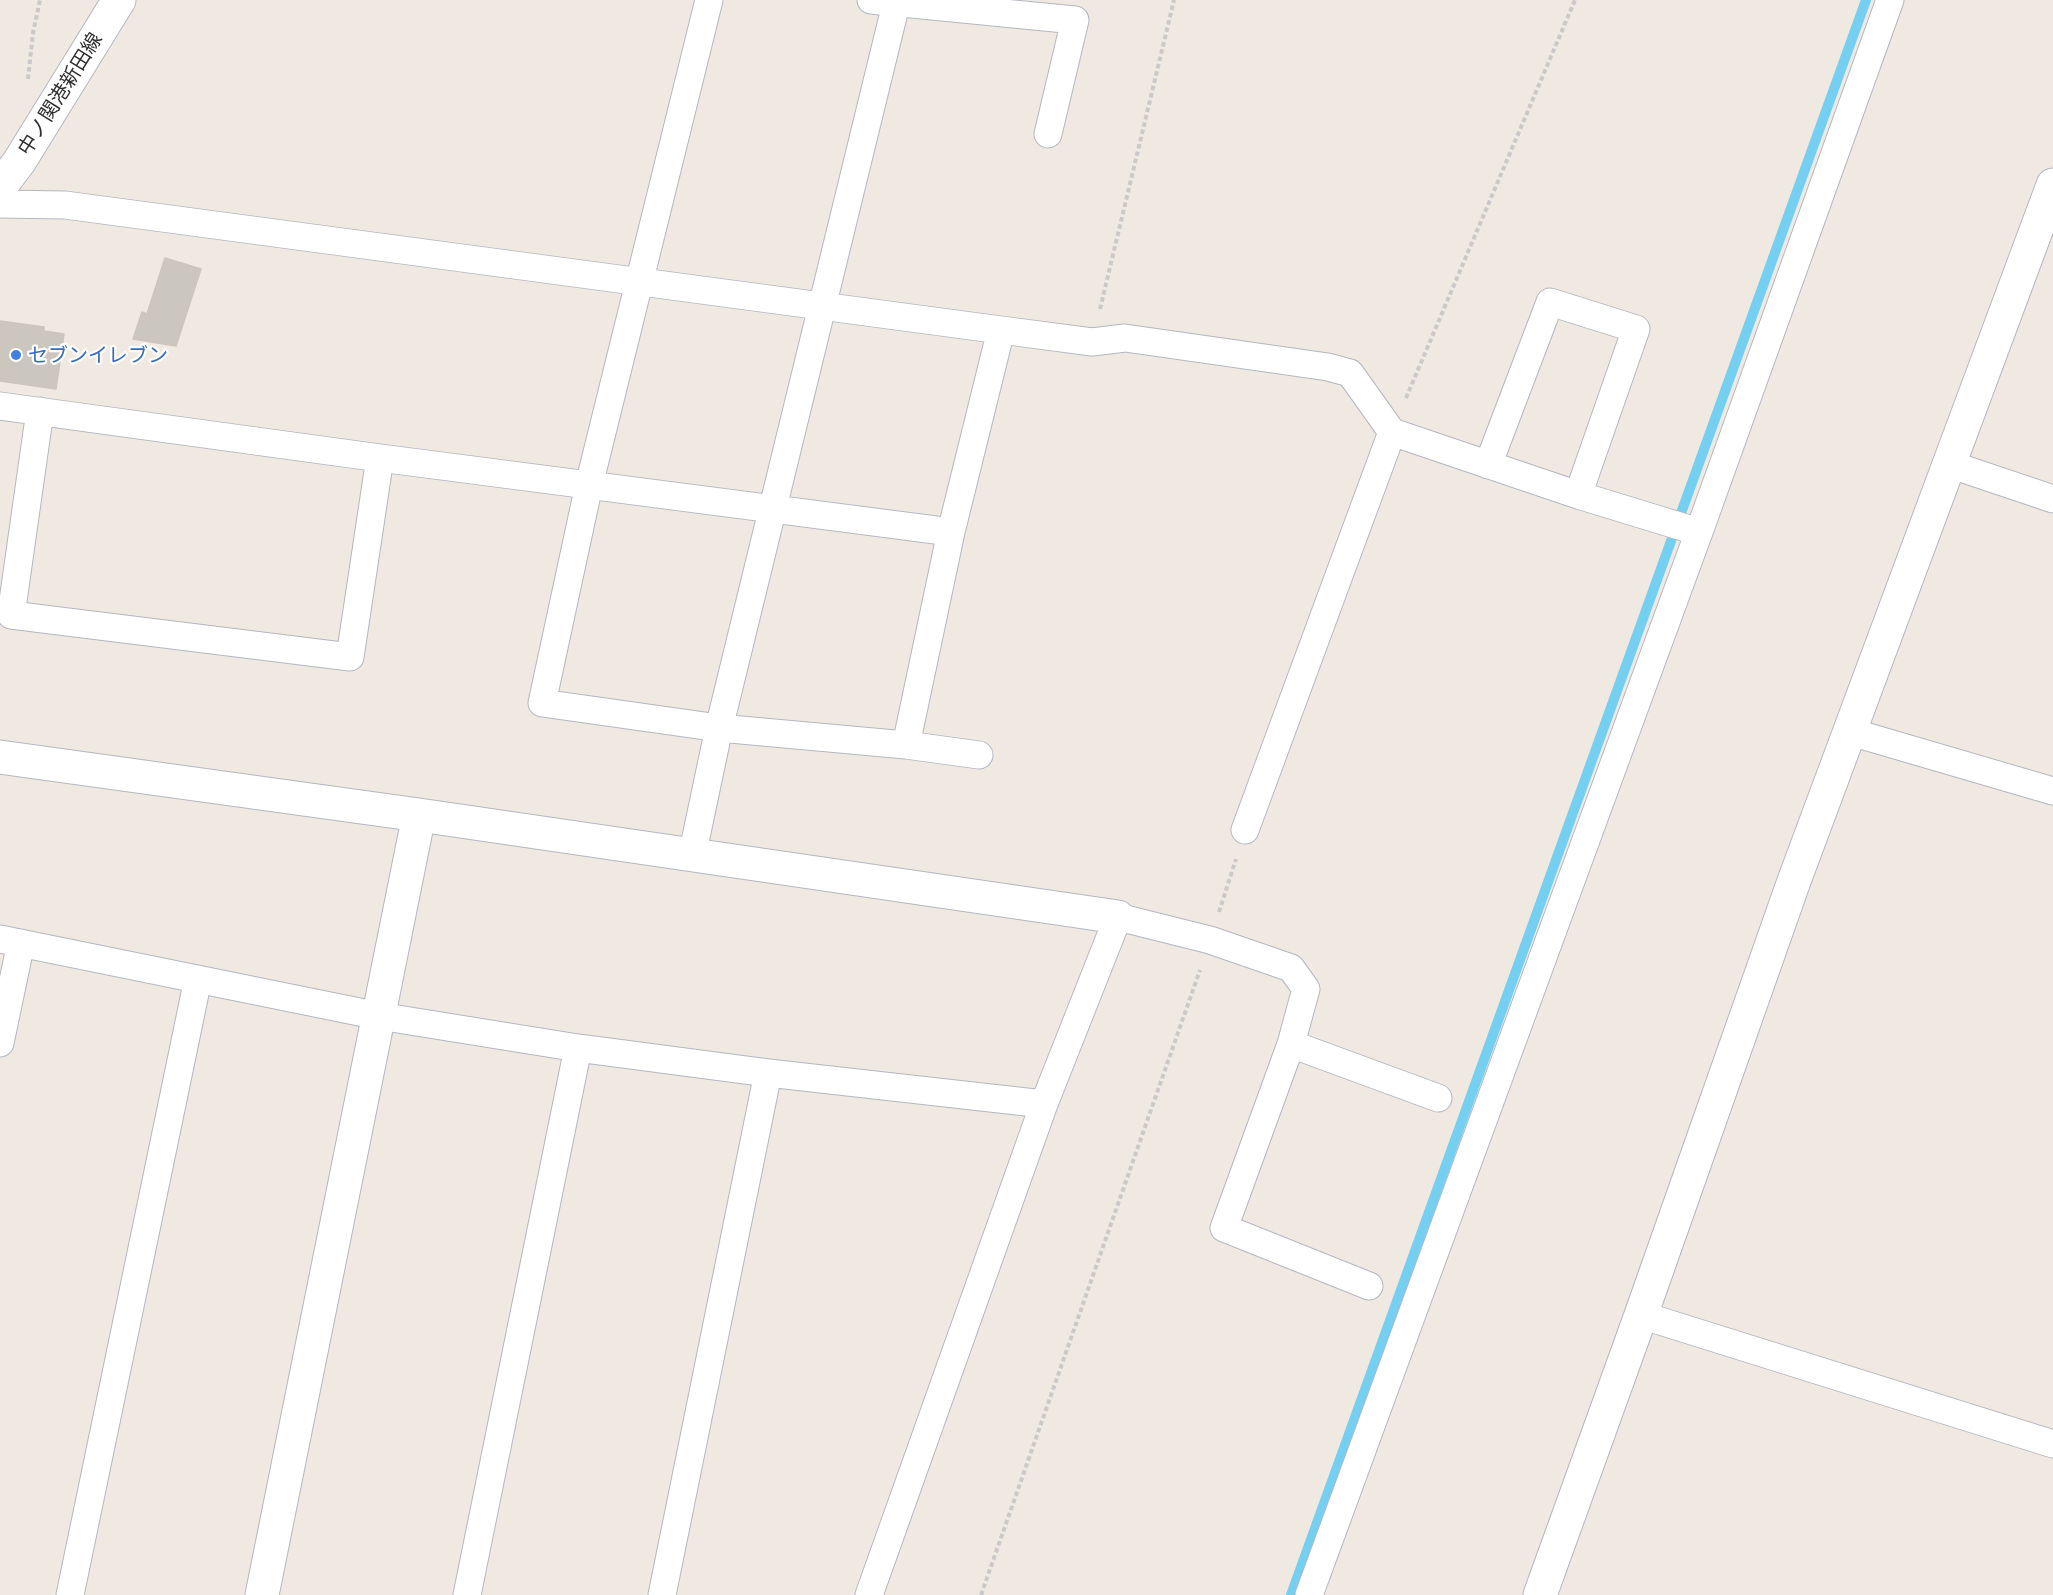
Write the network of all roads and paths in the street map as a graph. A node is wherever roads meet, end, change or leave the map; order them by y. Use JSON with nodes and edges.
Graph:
{"nodes":[{"id":1,"x":119,"y":0,"type":"edge"},
{"id":2,"x":709,"y":0,"type":"edge"},
{"id":3,"x":1174,"y":0,"type":"edge"},
{"id":4,"x":1575,"y":0,"type":"edge"},
{"id":5,"x":1890,"y":0,"type":"edge"},
{"id":6,"x":888,"y":1,"type":"edge"},
{"id":7,"x":1048,"y":134,"type":"dead end"},
{"id":8,"x":2053,"y":185,"type":"edge"},
{"id":9,"x":0,"y":187,"type":"edge"},
{"id":10,"x":0,"y":204,"type":"edge"},
{"id":11,"x":639,"y":283,"type":"junction"},
{"id":12,"x":822,"y":306,"type":"junction"},
{"id":13,"x":1000,"y":330,"type":"junction"},
{"id":14,"x":1092,"y":342,"type":"junction"},
{"id":15,"x":0,"y":406,"type":"edge"},
{"id":16,"x":40,"y":411,"type":"junction"},
{"id":17,"x":1392,"y":432,"type":"junction"},
{"id":18,"x":380,"y":458,"type":"junction"},
{"id":19,"x":1949,"y":464,"type":"junction"},
{"id":20,"x":1488,"y":465,"type":"junction"},
{"id":21,"x":589,"y":485,"type":"junction"},
{"id":22,"x":1578,"y":495,"type":"junction"},
{"id":23,"x":2053,"y":499,"type":"edge"},
{"id":24,"x":771,"y":509,"type":"junction"},
{"id":25,"x":951,"y":532,"type":"junction"},
{"id":26,"x":1699,"y":532,"type":"junction"},
{"id":27,"x":719,"y":728,"type":"junction"},
{"id":28,"x":1851,"y":732,"type":"junction"},
{"id":29,"x":906,"y":745,"type":"junction"},
{"id":30,"x":979,"y":755,"type":"dead end"},
{"id":31,"x":0,"y":757,"type":"edge"},
{"id":32,"x":2053,"y":791,"type":"edge"},
{"id":33,"x":419,"y":815,"type":"junction"},
{"id":34,"x":1245,"y":830,"type":"joint"},
{"id":35,"x":692,"y":856,"type":"junction"},
{"id":36,"x":1119,"y":917,"type":"junction"},
{"id":37,"x":1210,"y":940,"type":"junction"},
{"id":38,"x":10,"y":941,"type":"edge"},
{"id":39,"x":198,"y":979,"type":"junction"},
{"id":40,"x":379,"y":1016,"type":"junction"},
{"id":41,"x":0,"y":1043,"type":"edge"},
{"id":42,"x":1291,"y":1044,"type":"junction"},
{"id":43,"x":578,"y":1048,"type":"junction"},
{"id":44,"x":768,"y":1073,"type":"junction"},
{"id":45,"x":1438,"y":1098,"type":"dead end"},
{"id":46,"x":1044,"y":1104,"type":"junction"},
{"id":47,"x":1369,"y":1286,"type":"dead end"},
{"id":48,"x":1641,"y":1315,"type":"junction"},
{"id":49,"x":2053,"y":1443,"type":"edge"},
{"id":50,"x":70,"y":1595,"type":"edge"},
{"id":51,"x":262,"y":1595,"type":"edge"},
{"id":52,"x":466,"y":1595,"type":"edge"},
{"id":53,"x":662,"y":1595,"type":"edge"},
{"id":54,"x":869,"y":1595,"type":"edge"},
{"id":55,"x":981,"y":1595,"type":"edge"},
{"id":56,"x":1309,"y":1595,"type":"edge"},
{"id":57,"x":1540,"y":1595,"type":"edge"}],
"edges":[{"from":1,"to":9,"type":"street","name":"中ノ関港新田線"},
{"from":2,"to":11,"type":"street"},
{"from":3,"to":14,"type":"path"},
{"from":4,"to":17,"type":"path"},
{"from":5,"to":26,"type":"street"},
{"from":6,"to":7,"type":"street"},
{"from":6,"to":12,"type":"street"},
{"from":8,"to":19,"type":"street"},
{"from":10,"to":11,"type":"street"},
{"from":11,"to":12,"type":"street"},
{"from":11,"to":21,"type":"street"},
{"from":12,"to":13,"type":"street"},
{"from":12,"to":24,"type":"street"},
{"from":13,"to":14,"type":"street"},
{"from":13,"to":25,"type":"street"},
{"from":14,"to":17,"type":"street"},
{"from":15,"to":16,"type":"street"},
{"from":16,"to":18,"type":"street"},
{"from":16,"to":18,"type":"street"},
{"from":17,"to":20,"type":"street"},
{"from":17,"to":34,"type":"street"},
{"from":18,"to":21,"type":"street"},
{"from":19,"to":23,"type":"street"},
{"from":19,"to":28,"type":"street"},
{"from":20,"to":22,"type":"street"},
{"from":20,"to":22,"type":"street"},
{"from":21,"to":24,"type":"street"},
{"from":21,"to":27,"type":"street"},
{"from":22,"to":26,"type":"street"},
{"from":24,"to":25,"type":"street"},
{"from":24,"to":27,"type":"street"},
{"from":25,"to":29,"type":"street"},
{"from":26,"to":56,"type":"street"},
{"from":27,"to":29,"type":"street"},
{"from":27,"to":35,"type":"street"},
{"from":28,"to":32,"type":"street"},
{"from":28,"to":48,"type":"street"},
{"from":29,"to":30,"type":"street"},
{"from":31,"to":33,"type":"street"},
{"from":33,"to":35,"type":"street"},
{"from":33,"to":40,"type":"street"},
{"from":34,"to":37,"type":"path"},
{"from":35,"to":36,"type":"street"},
{"from":36,"to":37,"type":"street"},
{"from":36,"to":46,"type":"street"},
{"from":37,"to":42,"type":"street"},
{"from":37,"to":55,"type":"path"},
{"from":38,"to":39,"type":"street"},
{"from":38,"to":41,"type":"street"},
{"from":39,"to":40,"type":"street"},
{"from":39,"to":50,"type":"street"},
{"from":40,"to":43,"type":"street"},
{"from":40,"to":51,"type":"street"},
{"from":42,"to":45,"type":"street"},
{"from":42,"to":47,"type":"street"},
{"from":43,"to":44,"type":"street"},
{"from":43,"to":52,"type":"street"},
{"from":44,"to":46,"type":"street"},
{"from":44,"to":53,"type":"street"},
{"from":46,"to":54,"type":"street"},
{"from":48,"to":49,"type":"street"},
{"from":48,"to":57,"type":"street"}]}
